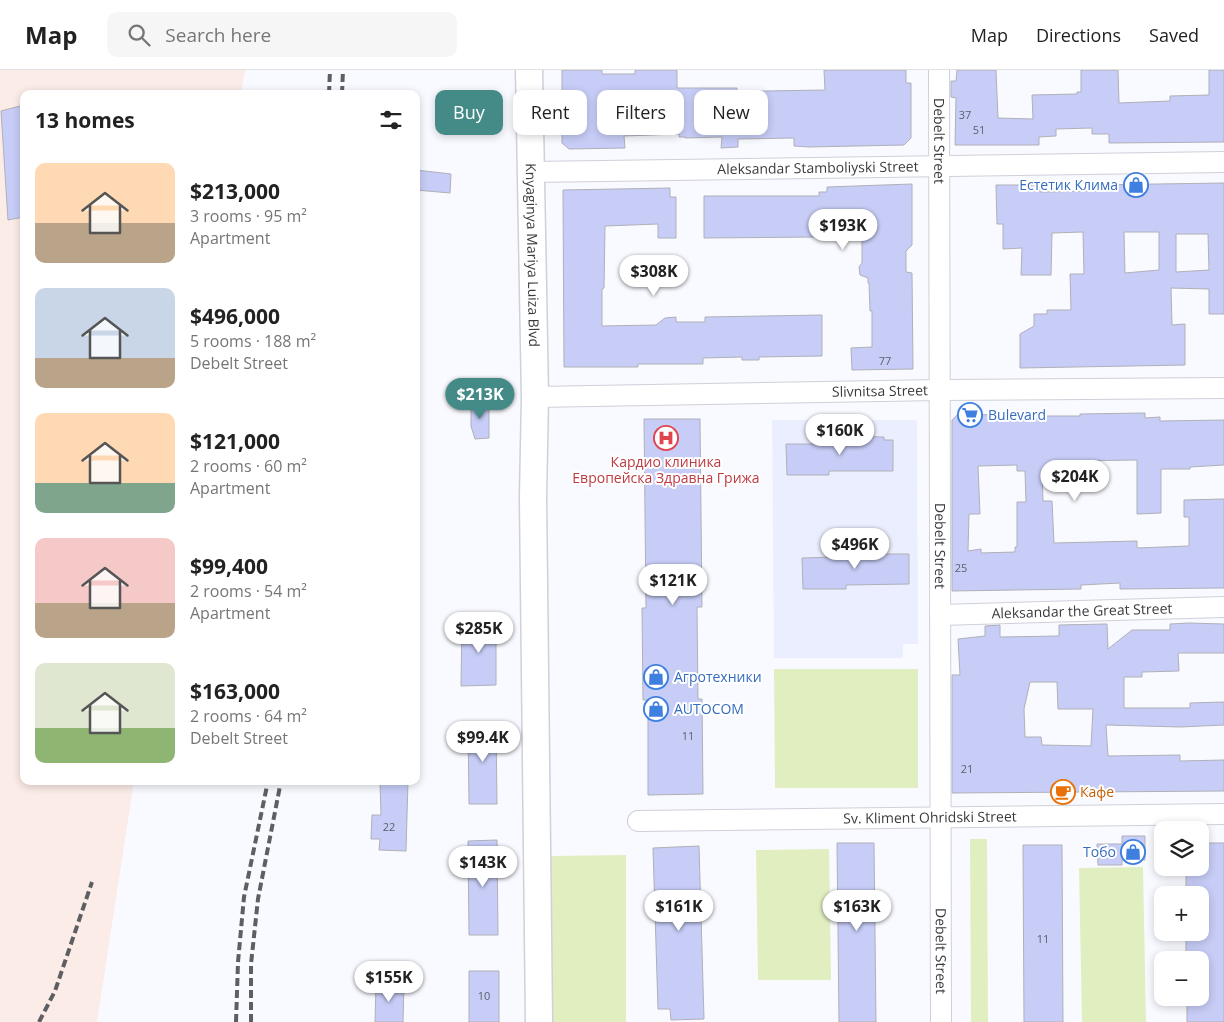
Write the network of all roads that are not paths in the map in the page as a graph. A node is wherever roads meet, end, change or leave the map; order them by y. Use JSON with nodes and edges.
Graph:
{"nodes":[{"id":1,"x":529,"y":70,"type":"edge"},
{"id":2,"x":939,"y":70,"type":"edge"},
{"id":3,"x":1224,"y":162,"type":"edge"},
{"id":4,"x":939,"y":166,"type":"junction"},
{"id":5,"x":530,"y":172,"type":"junction"},
{"id":6,"x":1224,"y":388,"type":"edge"},
{"id":7,"x":940,"y":390,"type":"junction"},
{"id":8,"x":535,"y":397,"type":"junction"},
{"id":9,"x":1224,"y":607,"type":"edge"},
{"id":10,"x":940,"y":615,"type":"junction"},
{"id":11,"x":1224,"y":814,"type":"edge"},
{"id":12,"x":940,"y":816,"type":"junction"},
{"id":13,"x":638,"y":820,"type":"dead end"},
{"id":14,"x":539,"y":1022,"type":"edge"},
{"id":15,"x":941,"y":1022,"type":"edge"}],
"edges":[{"from":1,"to":5,"type":"main road","name":"Knyaginya Mariya Luiza Blvd"},
{"from":2,"to":4,"type":"street","name":"Debelt Street"},
{"from":3,"to":4,"type":"street","name":"Aleksandar Stamboliyski Street"},
{"from":4,"to":5,"type":"street","name":"Aleksandar Stamboliyski Street"},
{"from":4,"to":7,"type":"street","name":"Debelt Street"},
{"from":5,"to":8,"type":"main road","name":"Knyaginya Mariya Luiza Blvd"},
{"from":6,"to":7,"type":"street","name":"Slivnitsa Street"},
{"from":7,"to":8,"type":"street","name":"Slivnitsa Street"},
{"from":7,"to":10,"type":"street","name":"Debelt Street"},
{"from":8,"to":14,"type":"main road","name":"Knyaginya Mariya Luiza Blvd"},
{"from":9,"to":10,"type":"street","name":"Aleksandar the Great Street"},
{"from":10,"to":12,"type":"street","name":"Debelt Street"},
{"from":11,"to":12,"type":"street","name":"Sv. Kliment Ohridski Street"},
{"from":12,"to":13,"type":"street","name":"Sv. Kliment Ohridski Street"},
{"from":12,"to":15,"type":"street","name":"Debelt Street"}]}
